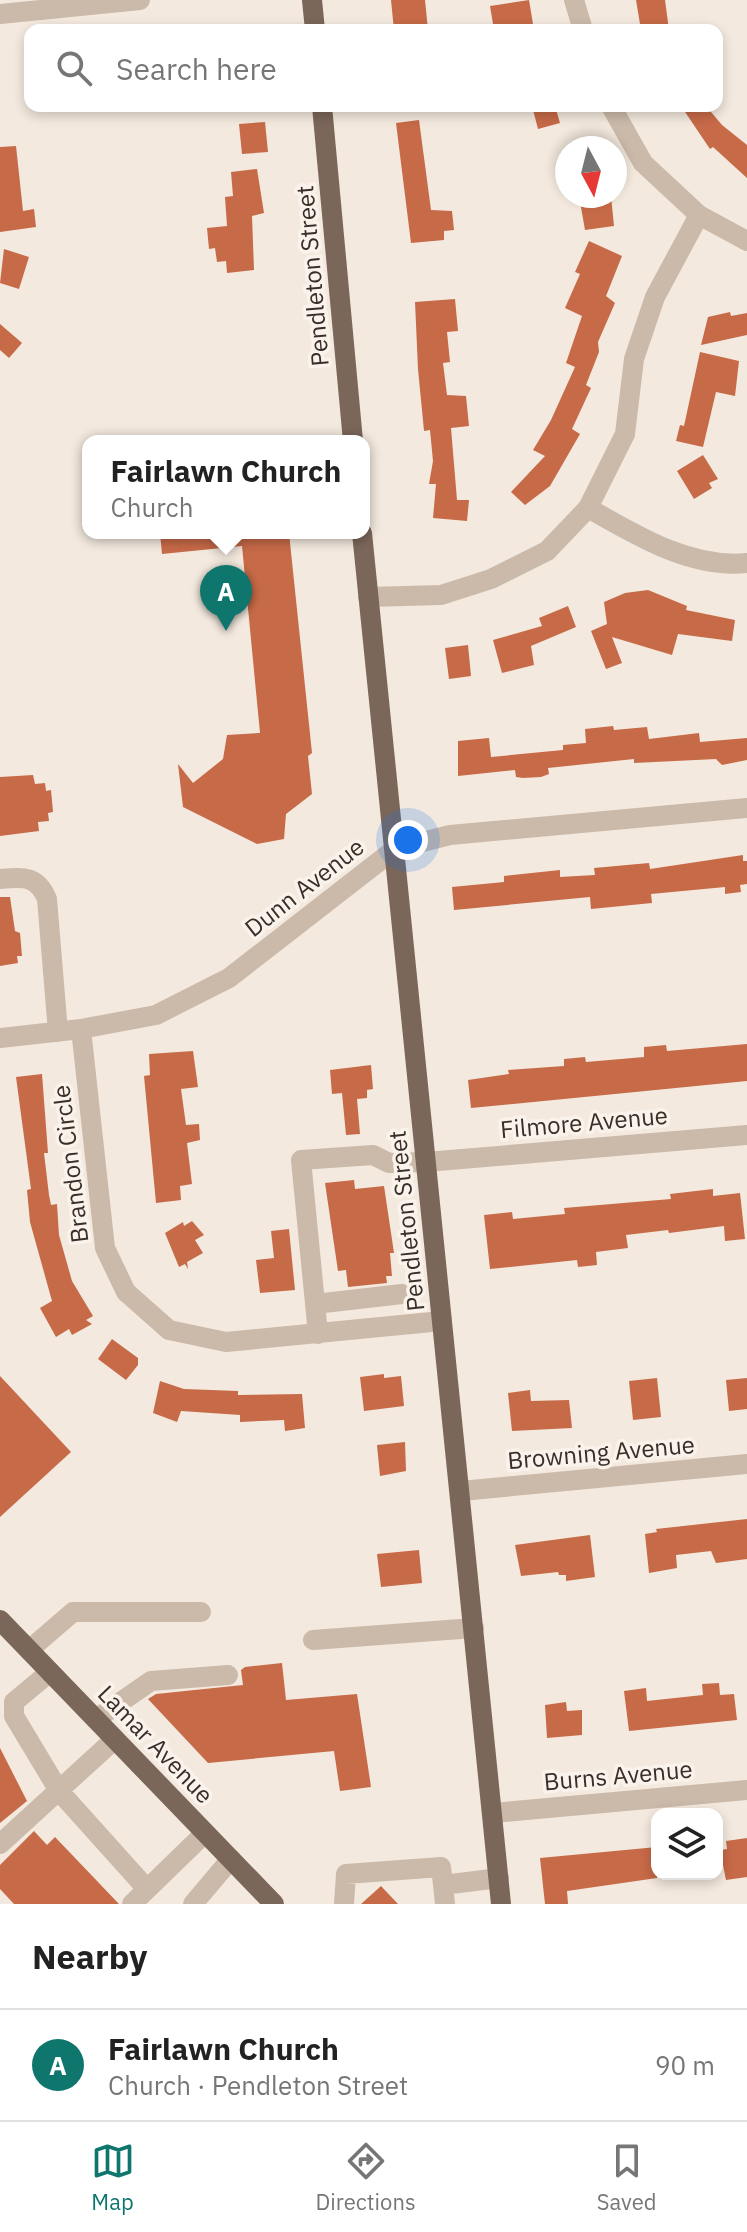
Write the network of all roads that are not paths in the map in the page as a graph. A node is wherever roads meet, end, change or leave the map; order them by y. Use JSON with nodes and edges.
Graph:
{"nodes":[{"id":1,"x":140,"y":0,"type":"edge"},
{"id":2,"x":312,"y":0,"type":"edge"},
{"id":3,"x":574,"y":0,"type":"edge"},
{"id":4,"x":0,"y":14,"type":"edge"},
{"id":5,"x":314,"y":24,"type":"edge"},
{"id":6,"x":581,"y":24,"type":"edge"},
{"id":7,"x":323,"y":112,"type":"edge"},
{"id":8,"x":614,"y":112,"type":"edge"},
{"id":9,"x":699,"y":215,"type":"junction"},
{"id":10,"x":747,"y":241,"type":"edge"},
{"id":11,"x":352,"y":435,"type":"edge"},
{"id":12,"x":588,"y":508,"type":"junction"},
{"id":13,"x":363,"y":539,"type":"edge"},
{"id":14,"x":747,"y":563,"type":"edge"},
{"id":15,"x":368,"y":597,"type":"junction"},
{"id":16,"x":747,"y":808,"type":"edge"},
{"id":17,"x":395,"y":849,"type":"junction"},
{"id":18,"x":0,"y":879,"type":"edge"},
{"id":19,"x":81,"y":1029,"type":"junction"},
{"id":20,"x":58,"y":1032,"type":"junction"},
{"id":21,"x":0,"y":1038,"type":"edge"},
{"id":22,"x":747,"y":1135,"type":"edge"},
{"id":23,"x":426,"y":1162,"type":"junction"},
{"id":24,"x":402,"y":1294,"type":"dead end"},
{"id":25,"x":315,"y":1304,"type":"junction"},
{"id":26,"x":442,"y":1321,"type":"junction"},
{"id":27,"x":318,"y":1334,"type":"junction"},
{"id":28,"x":747,"y":1464,"type":"edge"},
{"id":29,"x":461,"y":1491,"type":"junction"},
{"id":30,"x":201,"y":1612,"type":"dead end"},
{"id":31,"x":0,"y":1620,"type":"edge"},
{"id":32,"x":474,"y":1628,"type":"junction"},
{"id":33,"x":313,"y":1640,"type":"dead end"},
{"id":34,"x":29,"y":1650,"type":"junction"},
{"id":35,"x":50,"y":1672,"type":"junction"},
{"id":36,"x":228,"y":1675,"type":"dead end"},
{"id":37,"x":10,"y":1694,"type":"edge"},
{"id":38,"x":96,"y":1719,"type":"junction"},
{"id":39,"x":115,"y":1739,"type":"junction"},
{"id":40,"x":747,"y":1790,"type":"edge"},
{"id":41,"x":59,"y":1791,"type":"junction"},
{"id":42,"x":493,"y":1813,"type":"junction"},
{"id":43,"x":205,"y":1833,"type":"junction"},
{"id":44,"x":0,"y":1844,"type":"edge"},
{"id":45,"x":231,"y":1859,"type":"junction"},
{"id":46,"x":499,"y":1878,"type":"junction"},
{"id":47,"x":443,"y":1885,"type":"edge"},
{"id":48,"x":147,"y":1889,"type":"junction"},
{"id":49,"x":132,"y":1904,"type":"edge"},
{"id":50,"x":193,"y":1904,"type":"edge"},
{"id":51,"x":274,"y":1904,"type":"edge"},
{"id":52,"x":344,"y":1904,"type":"edge"},
{"id":53,"x":501,"y":1904,"type":"edge"}],
"edges":[{"from":1,"to":4,"type":"street"},
{"from":2,"to":5,"type":"main road"},
{"from":3,"to":6,"type":"street"},
{"from":7,"to":11,"type":"main road","name":"Pendleton Street"},
{"from":8,"to":9,"type":"street"},
{"from":9,"to":10,"type":"street"},
{"from":9,"to":12,"type":"street"},
{"from":12,"to":14,"type":"street"},
{"from":12,"to":15,"type":"street"},
{"from":13,"to":15,"type":"main road","name":"Pendleton Street"},
{"from":15,"to":17,"type":"main road","name":"Pendleton Street"},
{"from":16,"to":17,"type":"street","name":"Dunn Avenue"},
{"from":17,"to":19,"type":"street","name":"Dunn Avenue"},
{"from":17,"to":23,"type":"main road","name":"Pendleton Street"},
{"from":18,"to":20,"type":"street"},
{"from":19,"to":20,"type":"street","name":"Dunn Avenue"},
{"from":19,"to":27,"type":"street","name":"Brandon Circle"},
{"from":20,"to":21,"type":"street","name":"Dunn Avenue"},
{"from":22,"to":23,"type":"street","name":"Filmore Avenue"},
{"from":23,"to":25,"type":"street","name":"Filmore Avenue"},
{"from":23,"to":26,"type":"main road","name":"Pendleton Street"},
{"from":24,"to":25,"type":"street"},
{"from":25,"to":27,"type":"street"},
{"from":26,"to":27,"type":"street","name":"Brandon Circle"},
{"from":26,"to":29,"type":"main road","name":"Pendleton Street"},
{"from":28,"to":29,"type":"street","name":"Browning Avenue"},
{"from":29,"to":32,"type":"main road","name":"Pendleton Street"},
{"from":30,"to":34,"type":"street"},
{"from":31,"to":34,"type":"main road","name":"Lamar Avenue"},
{"from":32,"to":33,"type":"street"},
{"from":32,"to":42,"type":"main road","name":"Pendleton Street"},
{"from":34,"to":35,"type":"main road","name":"Lamar Avenue"},
{"from":35,"to":37,"type":"street"},
{"from":35,"to":38,"type":"main road","name":"Lamar Avenue"},
{"from":36,"to":38,"type":"street"},
{"from":37,"to":41,"type":"street"},
{"from":38,"to":39,"type":"main road","name":"Lamar Avenue"},
{"from":39,"to":41,"type":"street"},
{"from":39,"to":43,"type":"main road","name":"Lamar Avenue"},
{"from":40,"to":42,"type":"street","name":"Burns Avenue"},
{"from":41,"to":44,"type":"street"},
{"from":41,"to":48,"type":"street"},
{"from":42,"to":46,"type":"main road","name":"Pendleton Street"},
{"from":43,"to":45,"type":"main road","name":"Lamar Avenue"},
{"from":43,"to":48,"type":"street"},
{"from":45,"to":50,"type":"street"},
{"from":45,"to":51,"type":"main road","name":"Lamar Avenue"},
{"from":46,"to":47,"type":"street"},
{"from":46,"to":53,"type":"main road","name":"Pendleton Street"},
{"from":47,"to":52,"type":"street"},
{"from":48,"to":49,"type":"street"}]}
